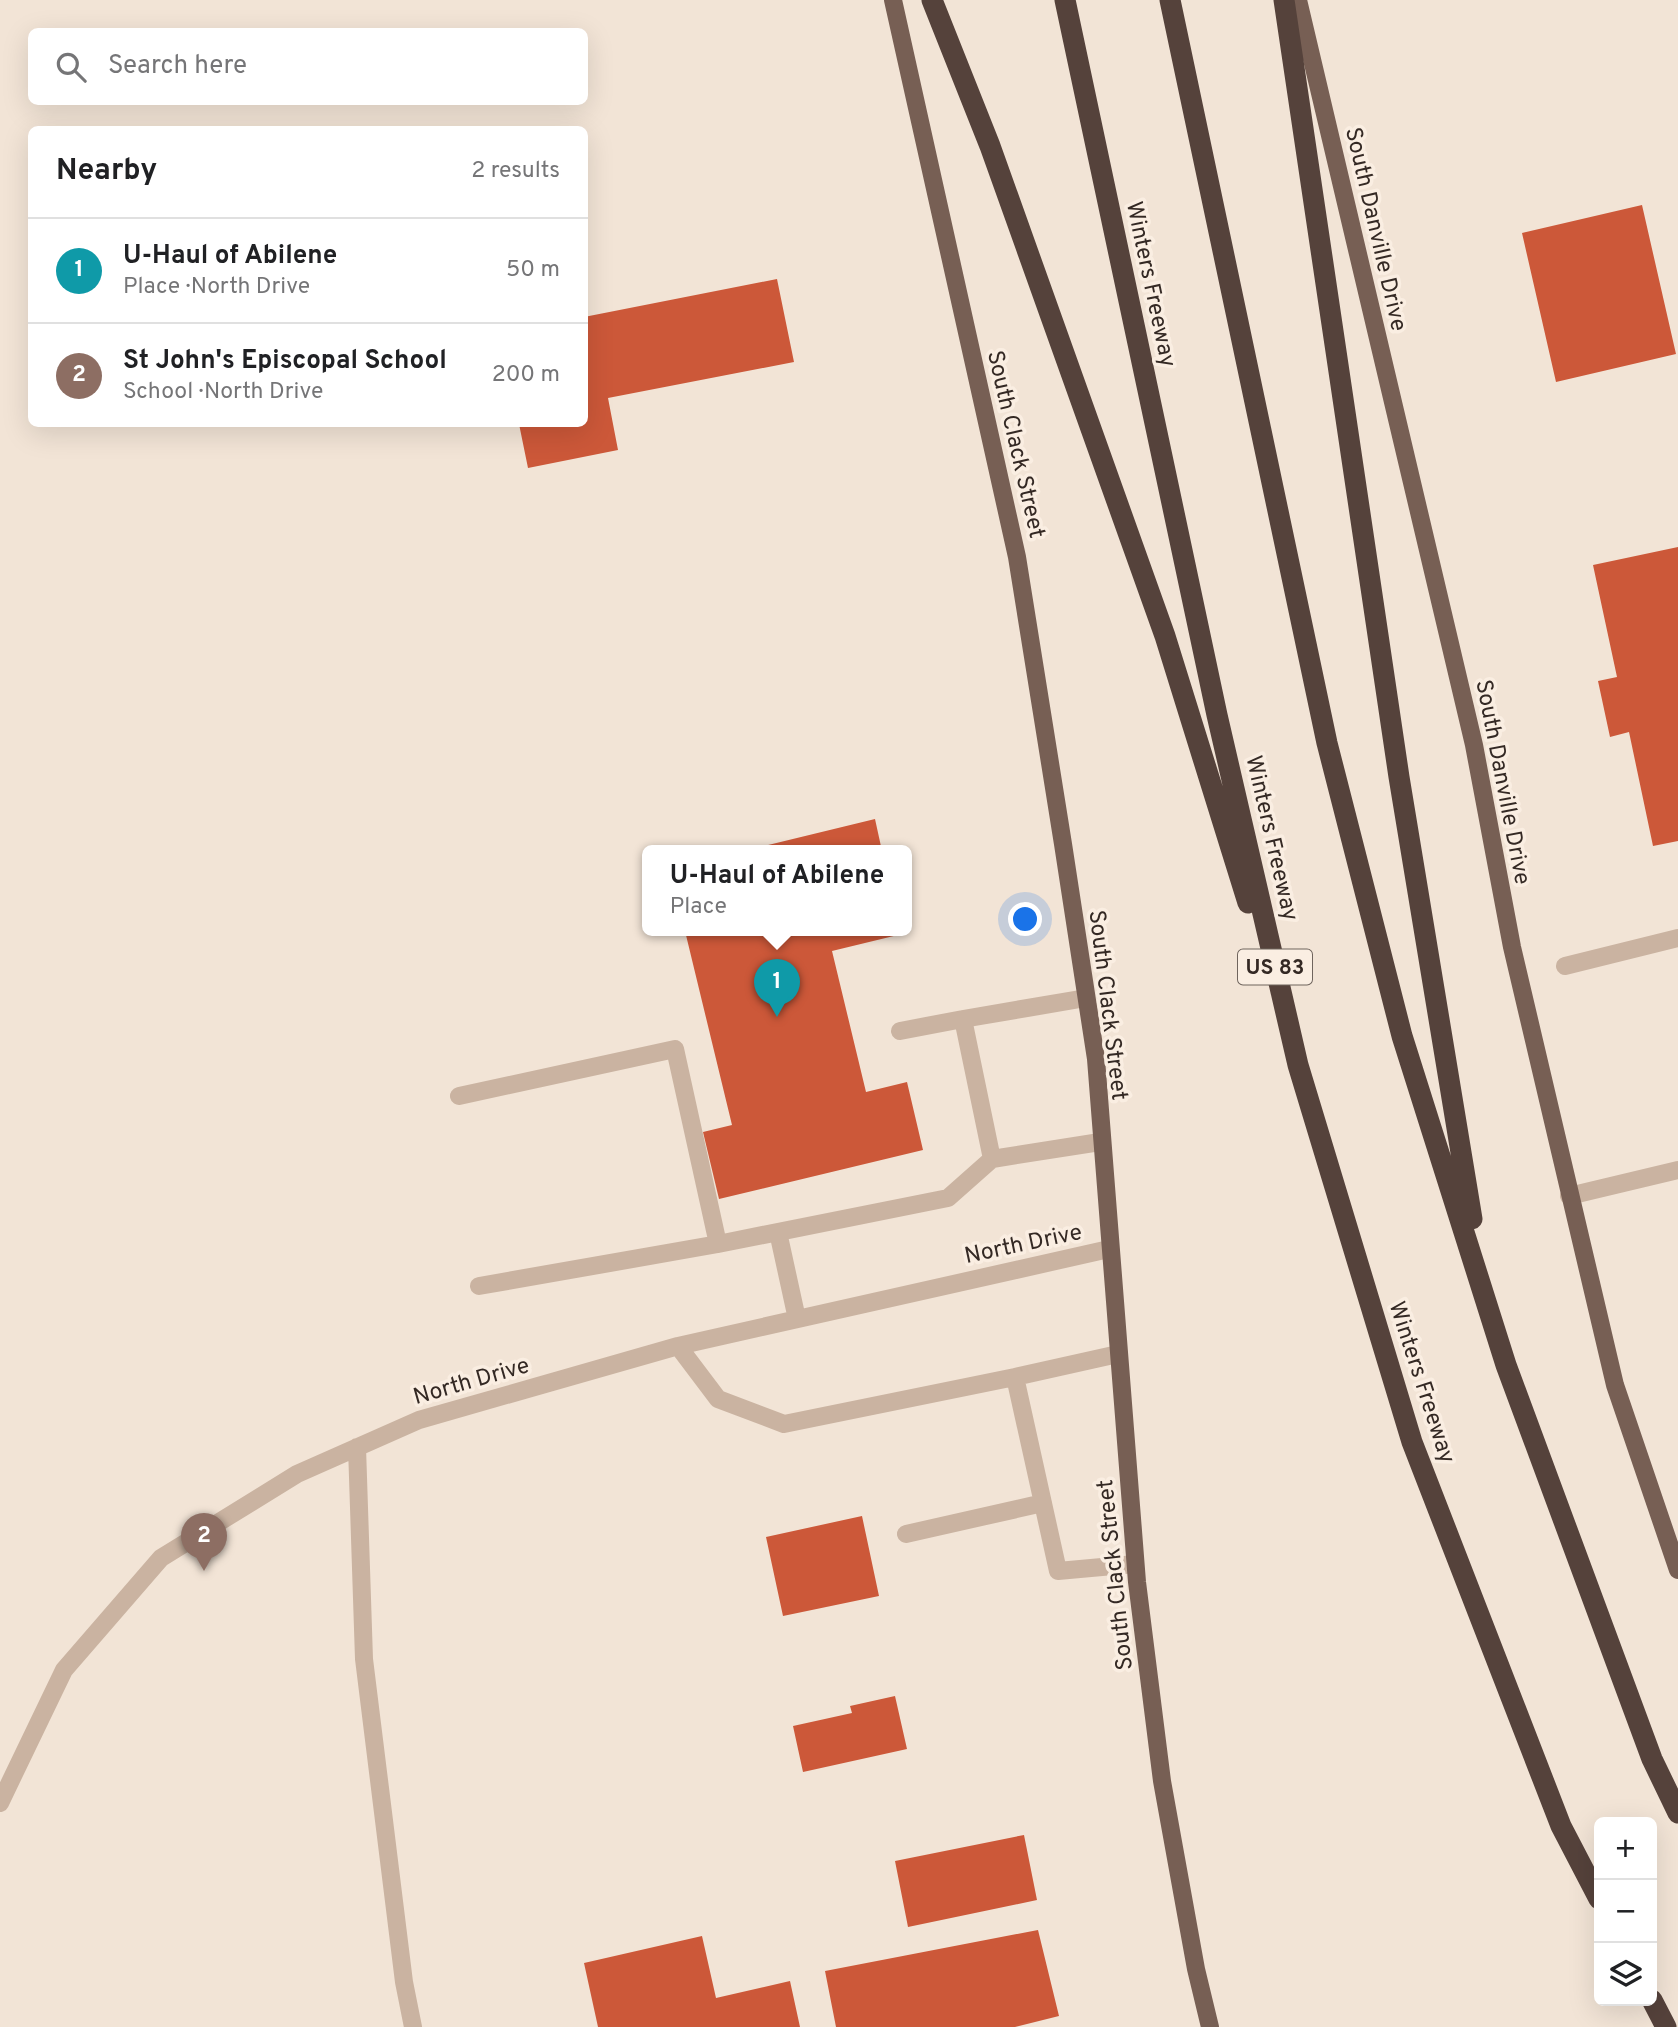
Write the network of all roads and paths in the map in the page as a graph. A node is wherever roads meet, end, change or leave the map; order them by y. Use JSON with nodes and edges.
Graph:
{"nodes":[{"id":1,"x":893,"y":0,"type":"edge"},
{"id":2,"x":932,"y":0,"type":"edge"},
{"id":3,"x":1065,"y":0,"type":"edge"},
{"id":4,"x":1170,"y":0,"type":"edge"},
{"id":5,"x":1283,"y":0,"type":"edge"},
{"id":6,"x":1298,"y":0,"type":"edge"},
{"id":7,"x":1678,"y":938,"type":"edge"},
{"id":8,"x":1565,"y":966,"type":"dead end"},
{"id":9,"x":1086,"y":998,"type":"junction"},
{"id":10,"x":963,"y":1019,"type":"junction"},
{"id":11,"x":900,"y":1031,"type":"dead end"},
{"id":12,"x":459,"y":1096,"type":"dead end"},
{"id":13,"x":1318,"y":1132,"type":"junction"},
{"id":14,"x":1100,"y":1142,"type":"junction"},
{"id":15,"x":992,"y":1159,"type":"junction"},
{"id":16,"x":1678,"y":1170,"type":"edge"},
{"id":17,"x":1569,"y":1196,"type":"junction"},
{"id":18,"x":778,"y":1232,"type":"junction"},
{"id":19,"x":718,"y":1244,"type":"junction"},
{"id":20,"x":1110,"y":1250,"type":"junction"},
{"id":21,"x":479,"y":1286,"type":"dead end"},
{"id":22,"x":1484,"y":1297,"type":"junction"},
{"id":23,"x":797,"y":1319,"type":"junction"},
{"id":24,"x":678,"y":1346,"type":"junction"},
{"id":25,"x":1118,"y":1354,"type":"junction"},
{"id":26,"x":1015,"y":1377,"type":"junction"},
{"id":27,"x":357,"y":1447,"type":"junction"},
{"id":28,"x":1043,"y":1503,"type":"junction"},
{"id":29,"x":905,"y":1534,"type":"dead end"},
{"id":30,"x":1135,"y":1564,"type":"junction"},
{"id":31,"x":1678,"y":1570,"type":"edge"},
{"id":32,"x":0,"y":1803,"type":"edge"},
{"id":33,"x":1678,"y":1813,"type":"edge"},
{"id":34,"x":1594,"y":1889,"type":"edge"},
{"id":35,"x":1655,"y":2006,"type":"edge"},
{"id":36,"x":413,"y":2027,"type":"edge"},
{"id":37,"x":1210,"y":2027,"type":"edge"},
{"id":38,"x":1666,"y":2027,"type":"edge"}],
"edges":[{"from":1,"to":9,"type":"main road","name":"South Clack Street"},
{"from":2,"to":13,"type":"highway"},
{"from":3,"to":13,"type":"highway","name":"Winters Freeway","number":"US 83"},
{"from":4,"to":22,"type":"highway"},
{"from":5,"to":22,"type":"highway"},
{"from":6,"to":17,"type":"main road","name":"South Danville Drive"},
{"from":7,"to":8,"type":"street"},
{"from":9,"to":10,"type":"street"},
{"from":9,"to":14,"type":"main road","name":"South Clack Street"},
{"from":10,"to":11,"type":"street"},
{"from":10,"to":15,"type":"street"},
{"from":12,"to":19,"type":"street"},
{"from":13,"to":34,"type":"highway","name":"Winters Freeway","number":"US 83"},
{"from":14,"to":15,"type":"street"},
{"from":14,"to":20,"type":"main road","name":"South Clack Street"},
{"from":15,"to":18,"type":"street"},
{"from":16,"to":17,"type":"street"},
{"from":17,"to":31,"type":"main road","name":"South Danville Drive"},
{"from":18,"to":19,"type":"street"},
{"from":18,"to":23,"type":"street"},
{"from":19,"to":21,"type":"street"},
{"from":20,"to":23,"type":"street","name":"North Drive"},
{"from":20,"to":25,"type":"main road","name":"South Clack Street"},
{"from":22,"to":33,"type":"highway"},
{"from":23,"to":24,"type":"street","name":"North Drive"},
{"from":24,"to":26,"type":"street"},
{"from":24,"to":27,"type":"street","name":"North Drive"},
{"from":25,"to":26,"type":"street"},
{"from":25,"to":30,"type":"main road","name":"South Clack Street"},
{"from":26,"to":28,"type":"street"},
{"from":27,"to":32,"type":"street","name":"North Drive"},
{"from":27,"to":36,"type":"street"},
{"from":28,"to":29,"type":"street"},
{"from":28,"to":30,"type":"street"},
{"from":30,"to":37,"type":"main road","name":"South Clack Street"},
{"from":35,"to":38,"type":"highway"}]}
